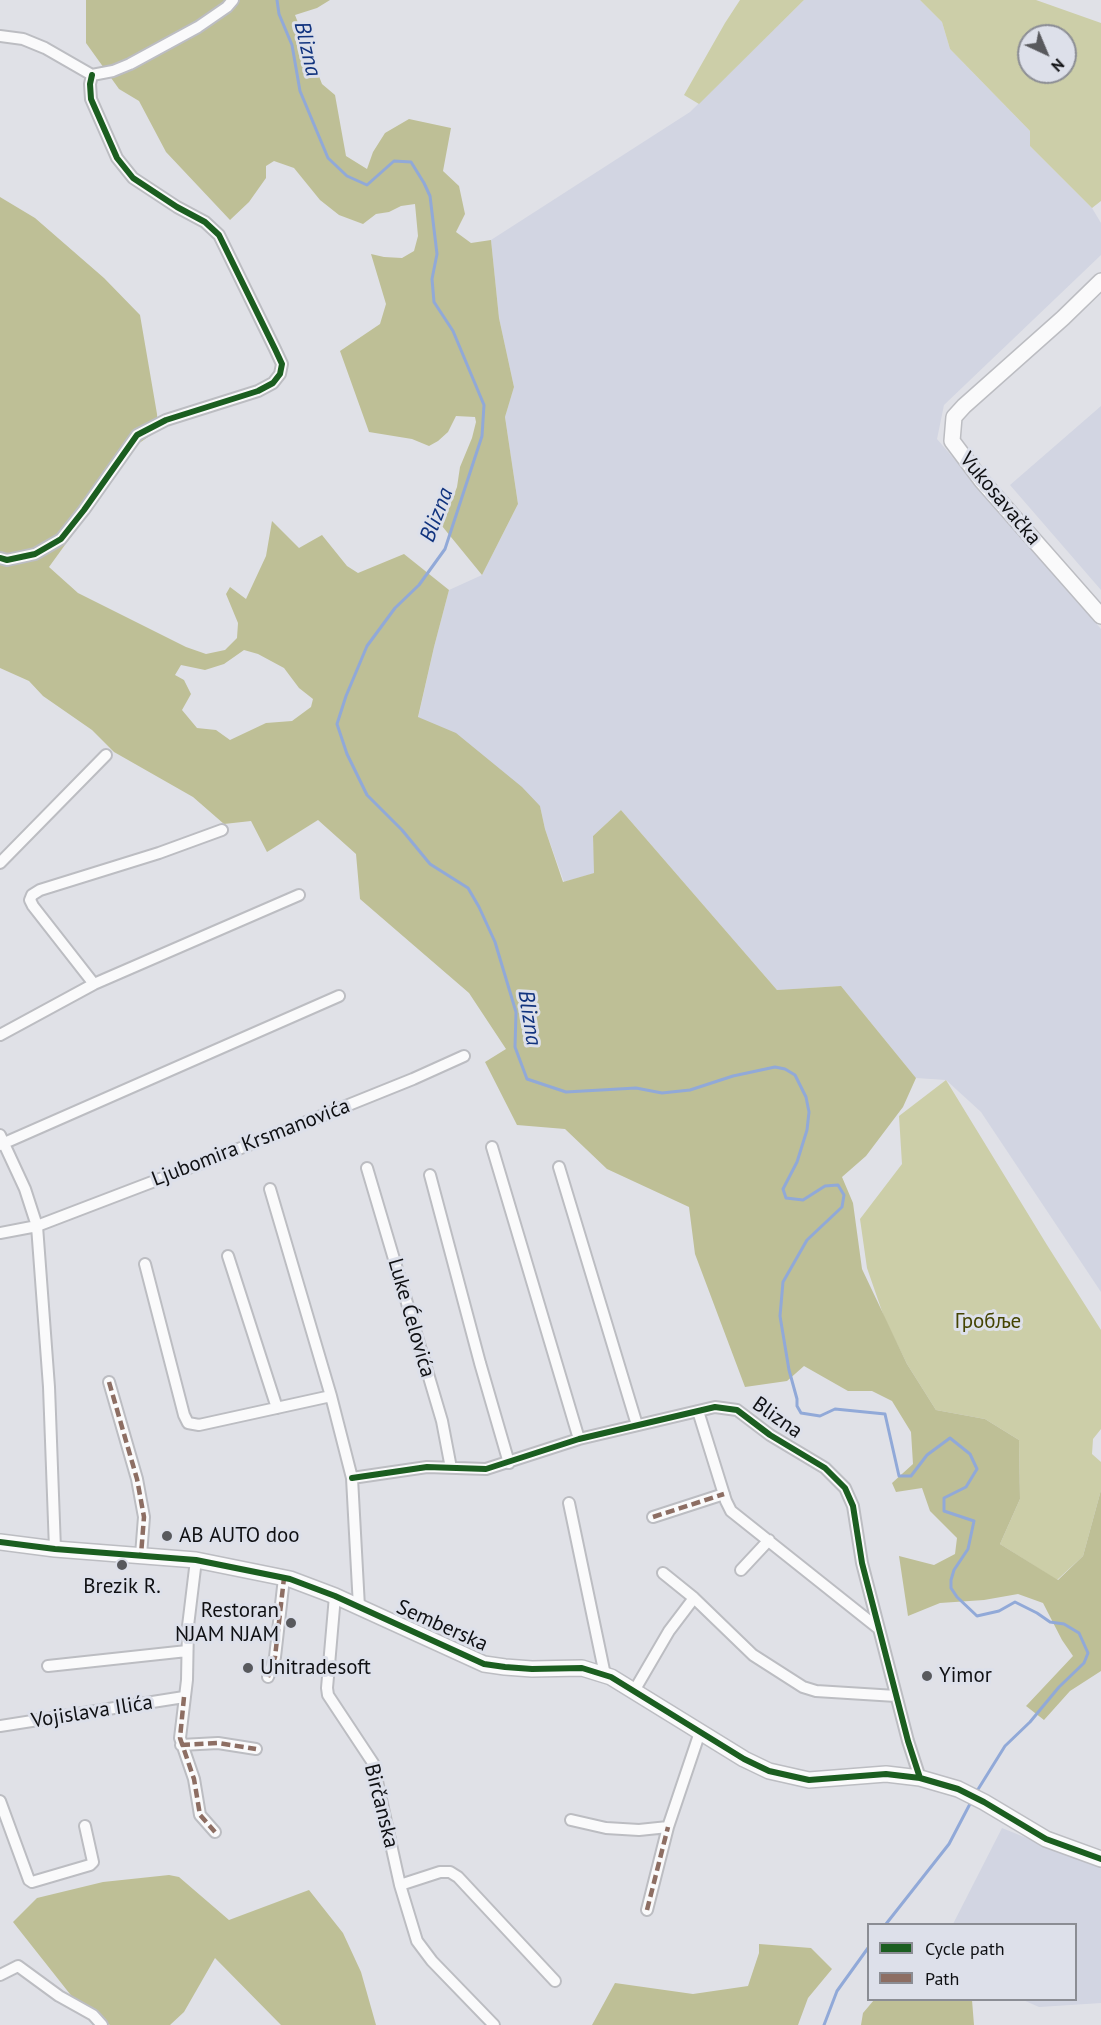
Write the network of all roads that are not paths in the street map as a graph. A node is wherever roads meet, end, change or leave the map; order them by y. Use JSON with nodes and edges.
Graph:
{"nodes":[{"id":1,"x":233,"y":0,"type":"edge"},
{"id":2,"x":0,"y":36,"type":"edge"},
{"id":3,"x":92,"y":75,"type":"junction"},
{"id":4,"x":1101,"y":281,"type":"edge"},
{"id":5,"x":0,"y":558,"type":"edge"},
{"id":6,"x":1101,"y":616,"type":"edge"},
{"id":7,"x":106,"y":754,"type":"dead end"},
{"id":8,"x":222,"y":830,"type":"dead end"},
{"id":9,"x":0,"y":862,"type":"edge"},
{"id":10,"x":299,"y":895,"type":"dead end"},
{"id":11,"x":93,"y":984,"type":"junction"},
{"id":12,"x":339,"y":996,"type":"dead end"},
{"id":13,"x":0,"y":1035,"type":"edge"},
{"id":14,"x":464,"y":1056,"type":"dead end"},
{"id":15,"x":1,"y":1141,"type":"edge"},
{"id":16,"x":492,"y":1147,"type":"dead end"},
{"id":17,"x":559,"y":1167,"type":"dead end"},
{"id":18,"x":367,"y":1168,"type":"dead end"},
{"id":19,"x":430,"y":1175,"type":"dead end"},
{"id":20,"x":270,"y":1189,"type":"dead end"},
{"id":21,"x":37,"y":1226,"type":"junction"},
{"id":22,"x":0,"y":1233,"type":"edge"},
{"id":23,"x":228,"y":1256,"type":"dead end"},
{"id":24,"x":145,"y":1264,"type":"dead end"},
{"id":25,"x":109,"y":1382,"type":"dead end"},
{"id":26,"x":331,"y":1396,"type":"junction"},
{"id":27,"x":277,"y":1408,"type":"junction"},
{"id":28,"x":698,"y":1411,"type":"junction"},
{"id":29,"x":637,"y":1425,"type":"junction"},
{"id":30,"x":579,"y":1439,"type":"junction"},
{"id":31,"x":509,"y":1462,"type":"junction"},
{"id":32,"x":451,"y":1468,"type":"junction"},
{"id":33,"x":352,"y":1478,"type":"junction"},
{"id":34,"x":724,"y":1494,"type":"junction"},
{"id":35,"x":569,"y":1503,"type":"dead end"},
{"id":36,"x":653,"y":1517,"type":"dead end"},
{"id":37,"x":769,"y":1540,"type":"junction"},
{"id":38,"x":0,"y":1542,"type":"edge"},
{"id":39,"x":55,"y":1549,"type":"junction"},
{"id":40,"x":141,"y":1555,"type":"junction"},
{"id":41,"x":196,"y":1560,"type":"junction"},
{"id":42,"x":741,"y":1570,"type":"dead end"},
{"id":43,"x":663,"y":1573,"type":"dead end"},
{"id":44,"x":284,"y":1578,"type":"junction"},
{"id":45,"x":335,"y":1596,"type":"junction"},
{"id":46,"x":694,"y":1598,"type":"junction"},
{"id":47,"x":358,"y":1607,"type":"junction"},
{"id":48,"x":879,"y":1629,"type":"junction"},
{"id":49,"x":187,"y":1651,"type":"junction"},
{"id":50,"x":48,"y":1666,"type":"dead end"},
{"id":51,"x":605,"y":1675,"type":"junction"},
{"id":52,"x":268,"y":1677,"type":"dead end"},
{"id":53,"x":634,"y":1691,"type":"junction"},
{"id":54,"x":896,"y":1696,"type":"junction"},
{"id":55,"x":184,"y":1697,"type":"junction"},
{"id":56,"x":0,"y":1726,"type":"edge"},
{"id":57,"x":700,"y":1732,"type":"junction"},
{"id":58,"x":182,"y":1745,"type":"junction"},
{"id":59,"x":256,"y":1749,"type":"dead end"},
{"id":60,"x":920,"y":1778,"type":"junction"},
{"id":61,"x":0,"y":1801,"type":"edge"},
{"id":62,"x":571,"y":1820,"type":"dead end"},
{"id":63,"x":85,"y":1826,"type":"dead end"},
{"id":64,"x":668,"y":1827,"type":"junction"},
{"id":65,"x":215,"y":1832,"type":"dead end"},
{"id":66,"x":1101,"y":1860,"type":"edge"},
{"id":67,"x":400,"y":1885,"type":"junction"},
{"id":68,"x":647,"y":1910,"type":"dead end"},
{"id":69,"x":0,"y":1975,"type":"edge"},
{"id":70,"x":555,"y":1981,"type":"dead end"},
{"id":71,"x":102,"y":2025,"type":"edge"},
{"id":72,"x":494,"y":2025,"type":"edge"}],
"edges":[{"from":1,"to":3,"type":"street"},
{"from":2,"to":3,"type":"street"},
{"from":3,"to":5,"type":"street"},
{"from":4,"to":6,"type":"main road","name":"Vukosavačka"},
{"from":7,"to":9,"type":"street"},
{"from":8,"to":11,"type":"street"},
{"from":10,"to":11,"type":"street"},
{"from":11,"to":13,"type":"street"},
{"from":12,"to":15,"type":"street"},
{"from":14,"to":21,"type":"street","name":"Ljubomira Krsmanovića"},
{"from":15,"to":21,"type":"street"},
{"from":16,"to":30,"type":"street"},
{"from":17,"to":29,"type":"street"},
{"from":18,"to":32,"type":"street","name":"Luke Ćelovića"},
{"from":19,"to":31,"type":"street"},
{"from":20,"to":26,"type":"street"},
{"from":21,"to":22,"type":"street","name":"Ljubomira Krsmanovića"},
{"from":21,"to":39,"type":"street"},
{"from":23,"to":27,"type":"street"},
{"from":24,"to":27,"type":"street"},
{"from":25,"to":40,"type":"street"},
{"from":26,"to":27,"type":"street"},
{"from":26,"to":33,"type":"street"},
{"from":28,"to":29,"type":"street","name":"Blizna"},
{"from":28,"to":34,"type":"street"},
{"from":28,"to":48,"type":"street","name":"Blizna"},
{"from":29,"to":30,"type":"street","name":"Blizna"},
{"from":30,"to":31,"type":"street","name":"Blizna"},
{"from":31,"to":32,"type":"street","name":"Blizna"},
{"from":32,"to":33,"type":"street","name":"Blizna"},
{"from":33,"to":47,"type":"street"},
{"from":34,"to":36,"type":"street"},
{"from":34,"to":37,"type":"street"},
{"from":35,"to":51,"type":"street"},
{"from":37,"to":42,"type":"street"},
{"from":37,"to":48,"type":"street"},
{"from":38,"to":39,"type":"main road","name":"Semberska"},
{"from":39,"to":40,"type":"main road","name":"Semberska"},
{"from":40,"to":41,"type":"main road","name":"Semberska"},
{"from":41,"to":44,"type":"main road","name":"Semberska"},
{"from":41,"to":49,"type":"street"},
{"from":43,"to":46,"type":"street"},
{"from":44,"to":45,"type":"main road","name":"Semberska"},
{"from":44,"to":52,"type":"street"},
{"from":45,"to":47,"type":"main road","name":"Semberska"},
{"from":45,"to":67,"type":"street","name":"Birčanska"},
{"from":46,"to":53,"type":"street"},
{"from":46,"to":54,"type":"street"},
{"from":47,"to":51,"type":"main road","name":"Semberska"},
{"from":48,"to":54,"type":"street","name":"Blizna"},
{"from":49,"to":50,"type":"street"},
{"from":49,"to":55,"type":"street"},
{"from":51,"to":53,"type":"main road","name":"Semberska"},
{"from":53,"to":57,"type":"main road","name":"Semberska"},
{"from":54,"to":60,"type":"street","name":"Blizna"},
{"from":55,"to":56,"type":"street","name":"Vojislava Ilića"},
{"from":55,"to":58,"type":"street"},
{"from":57,"to":60,"type":"main road","name":"Semberska"},
{"from":57,"to":64,"type":"street"},
{"from":58,"to":59,"type":"street"},
{"from":58,"to":65,"type":"street"},
{"from":60,"to":66,"type":"main road","name":"Semberska"},
{"from":61,"to":63,"type":"street"},
{"from":62,"to":64,"type":"street"},
{"from":64,"to":68,"type":"street"},
{"from":67,"to":70,"type":"street"},
{"from":67,"to":72,"type":"street","name":"Birčanska"},
{"from":69,"to":71,"type":"street"}]}
